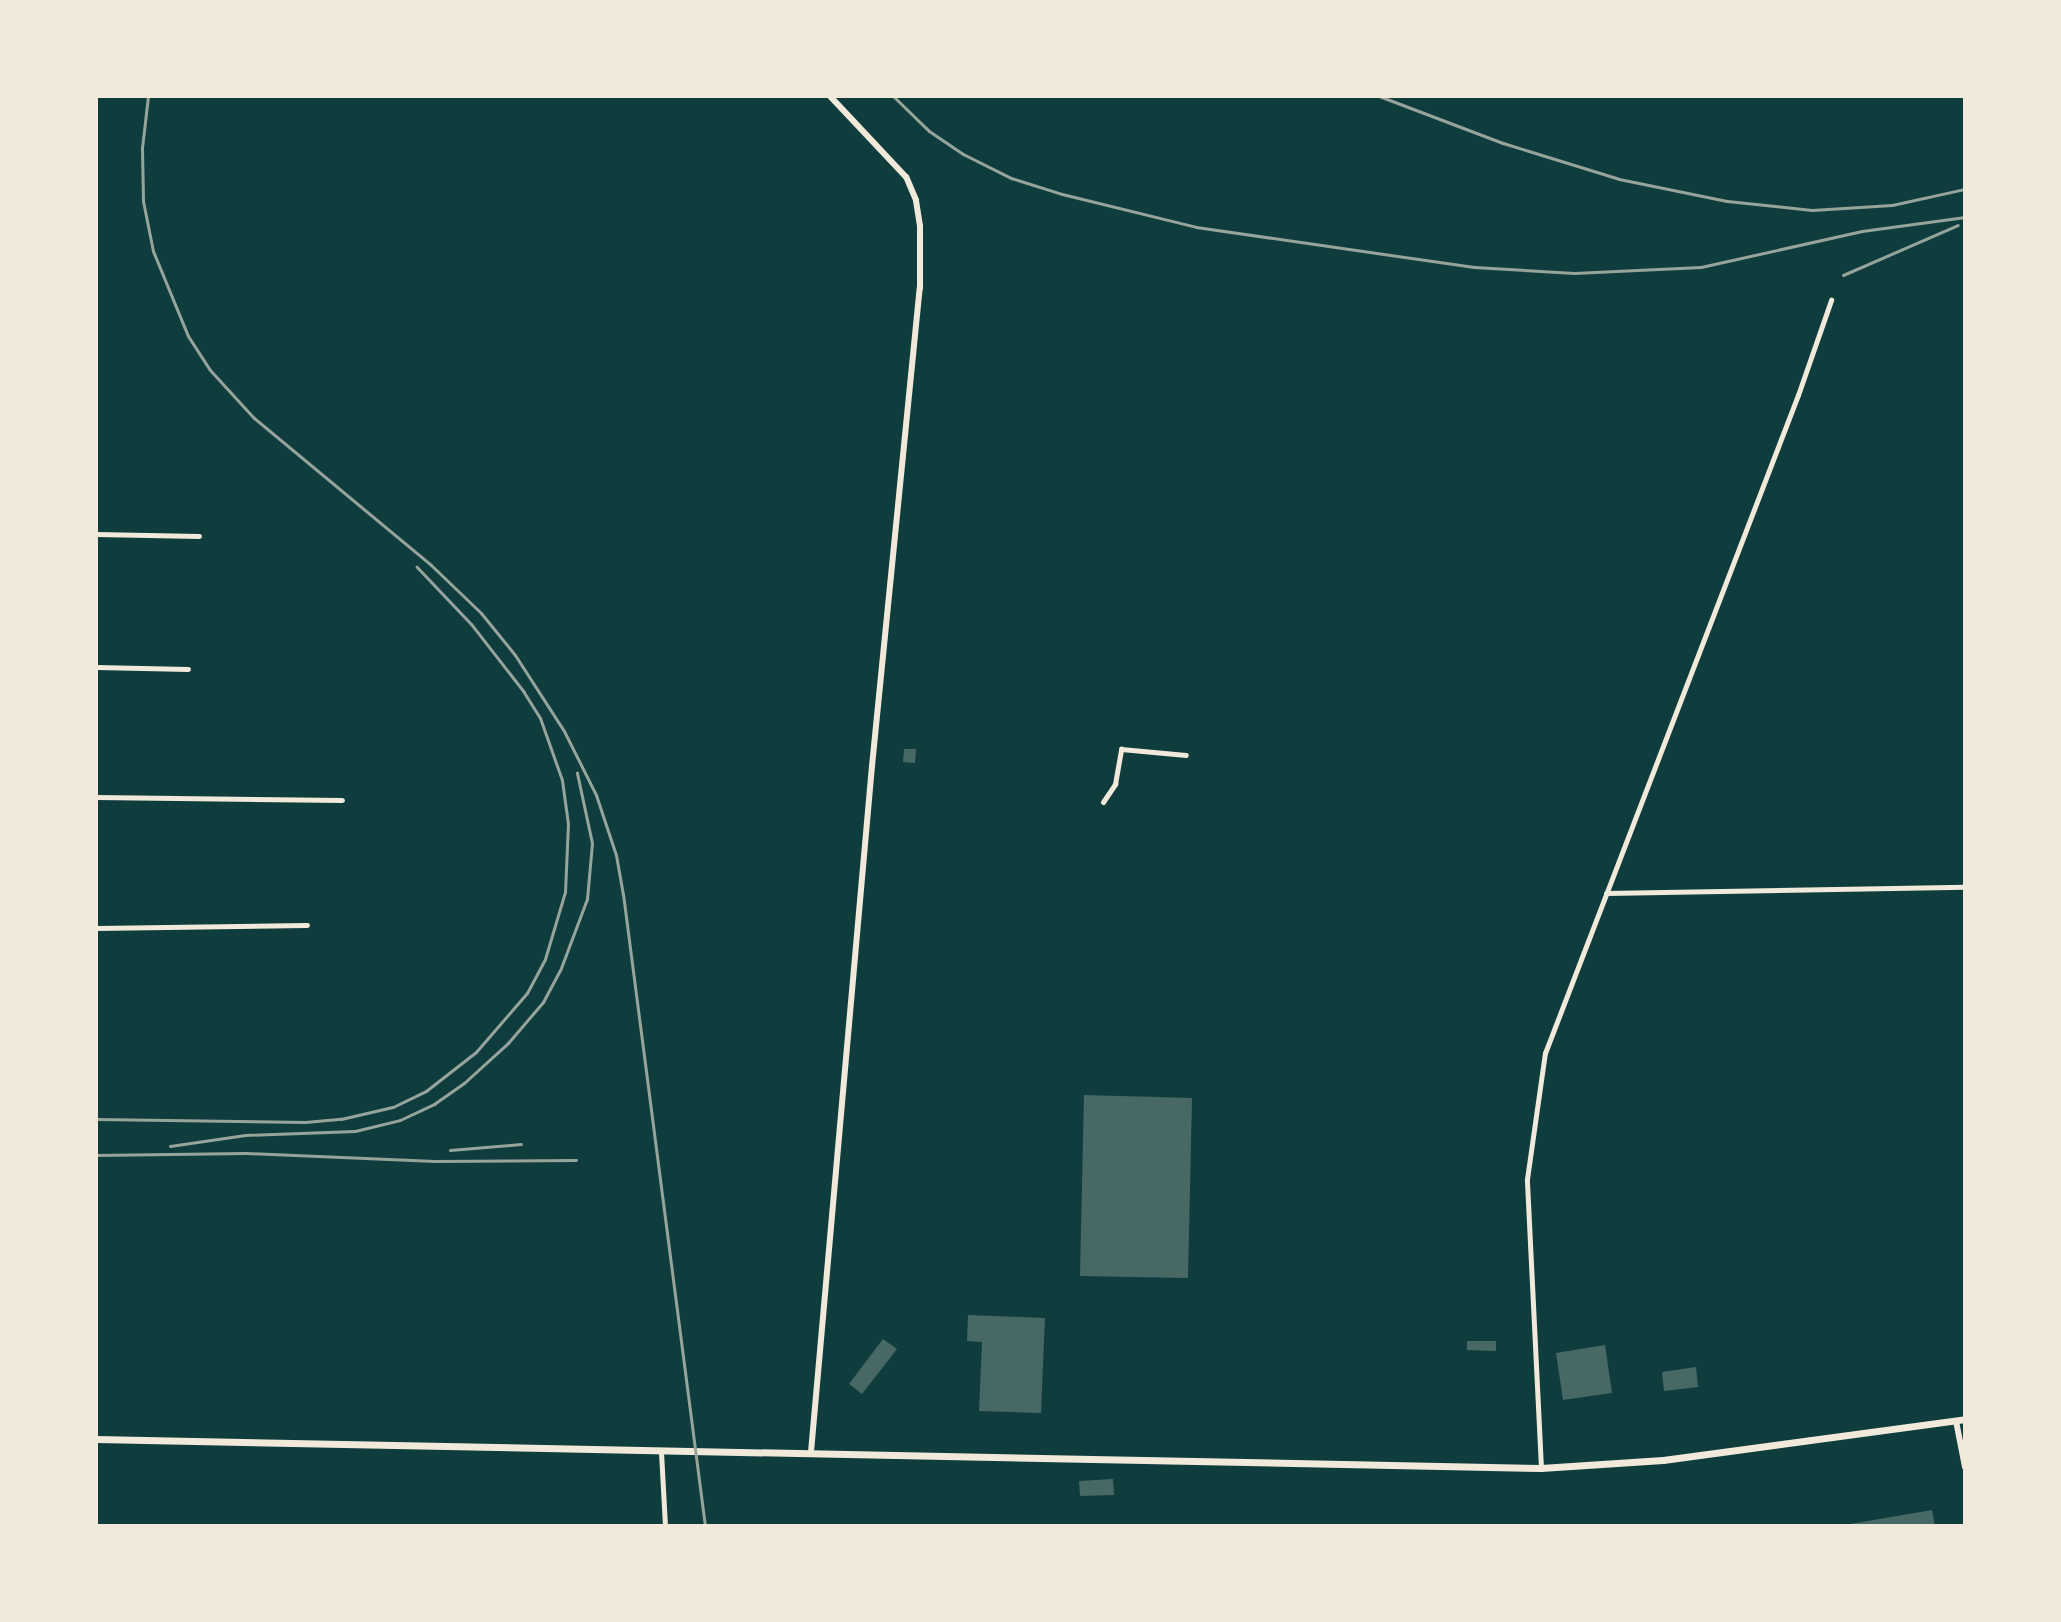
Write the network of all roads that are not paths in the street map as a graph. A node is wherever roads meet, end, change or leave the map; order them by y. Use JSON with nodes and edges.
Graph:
{"nodes":[{"id":1,"x":830,"y":96,"type":"edge"},
{"id":2,"x":1831,"y":300,"type":"dead end"},
{"id":3,"x":96,"y":534,"type":"edge"},
{"id":4,"x":199,"y":536,"type":"dead end"},
{"id":5,"x":96,"y":667,"type":"edge"},
{"id":6,"x":188,"y":669,"type":"dead end"},
{"id":7,"x":1186,"y":755,"type":"dead end"},
{"id":8,"x":96,"y":797,"type":"edge"},
{"id":9,"x":342,"y":800,"type":"dead end"},
{"id":10,"x":1103,"y":802,"type":"dead end"},
{"id":11,"x":1965,"y":887,"type":"edge"},
{"id":12,"x":1606,"y":893,"type":"junction"},
{"id":13,"x":307,"y":925,"type":"dead end"},
{"id":14,"x":96,"y":928,"type":"edge"},
{"id":15,"x":1965,"y":1419,"type":"edge"},
{"id":16,"x":1956,"y":1421,"type":"junction"},
{"id":17,"x":96,"y":1439,"type":"edge"},
{"id":18,"x":661,"y":1452,"type":"junction"},
{"id":19,"x":811,"y":1452,"type":"junction"},
{"id":20,"x":1965,"y":1467,"type":"edge"},
{"id":21,"x":1541,"y":1468,"type":"junction"},
{"id":22,"x":665,"y":1526,"type":"edge"}],
"edges":[{"from":1,"to":19,"type":"street"},
{"from":2,"to":12,"type":"street"},
{"from":3,"to":4,"type":"street"},
{"from":5,"to":6,"type":"street"},
{"from":7,"to":10,"type":"street"},
{"from":8,"to":9,"type":"street"},
{"from":11,"to":12,"type":"street"},
{"from":12,"to":21,"type":"street"},
{"from":13,"to":14,"type":"street"},
{"from":15,"to":16,"type":"main road"},
{"from":16,"to":20,"type":"street"},
{"from":16,"to":21,"type":"main road"},
{"from":17,"to":18,"type":"main road"},
{"from":18,"to":19,"type":"main road"},
{"from":18,"to":22,"type":"street"},
{"from":19,"to":21,"type":"main road"}]}
